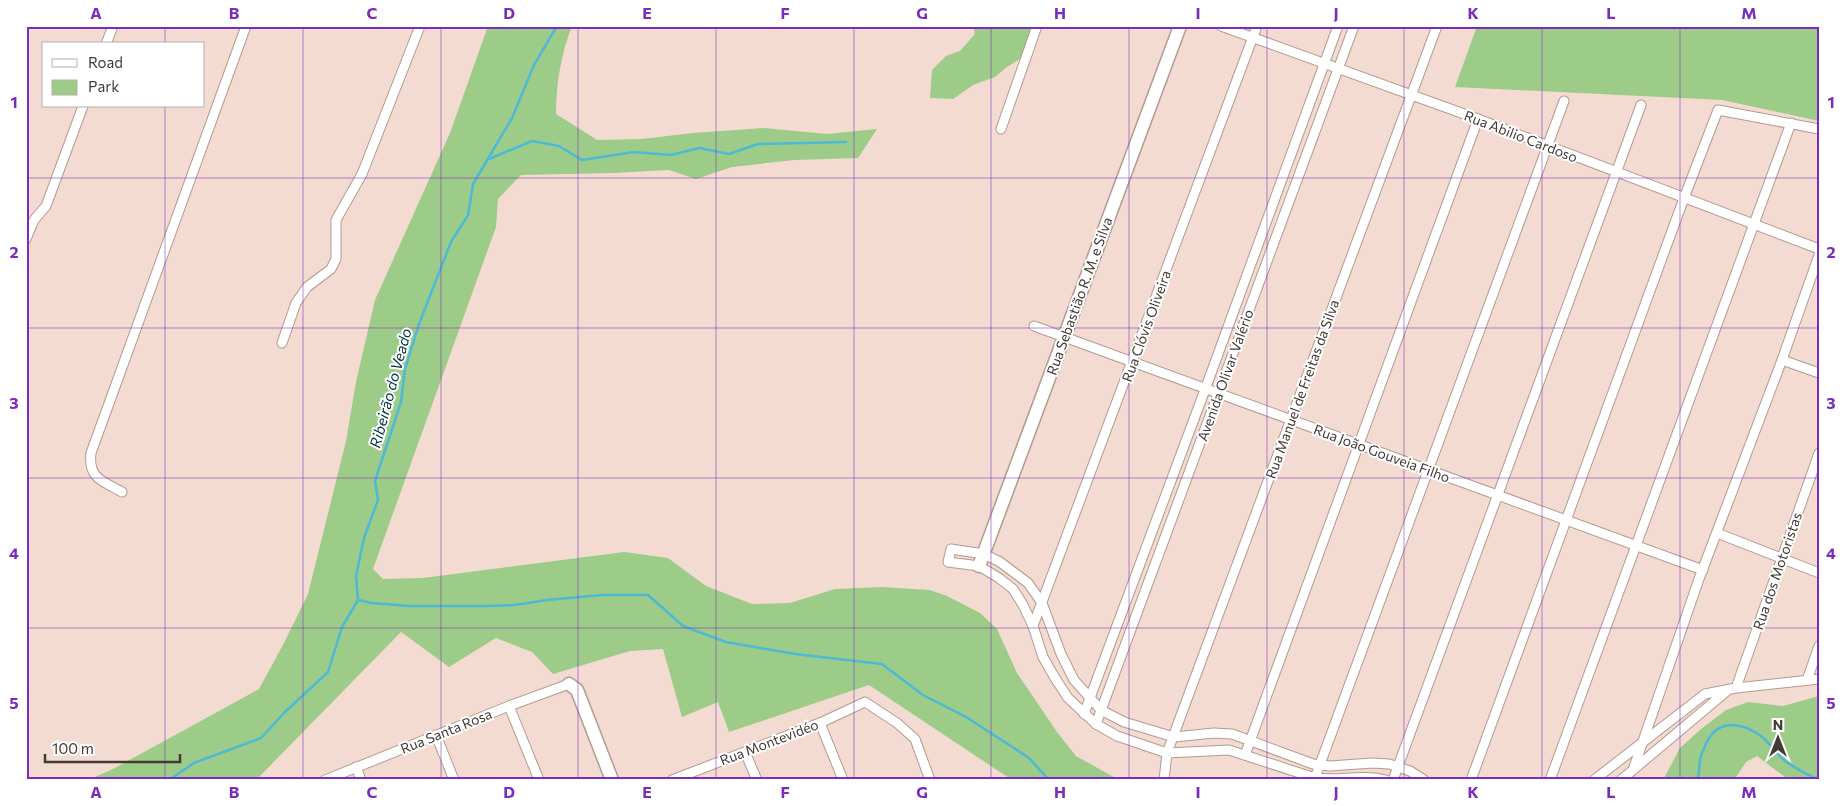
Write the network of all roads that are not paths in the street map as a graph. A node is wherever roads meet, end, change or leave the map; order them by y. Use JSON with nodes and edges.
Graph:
{"nodes":[{"id":1,"x":113,"y":26,"type":"edge"},
{"id":2,"x":246,"y":26,"type":"edge"},
{"id":3,"x":420,"y":26,"type":"edge"},
{"id":4,"x":1037,"y":26,"type":"edge"},
{"id":5,"x":1180,"y":26,"type":"edge"},
{"id":6,"x":1221,"y":26,"type":"edge"},
{"id":7,"x":1257,"y":26,"type":"edge"},
{"id":8,"x":1338,"y":26,"type":"edge"},
{"id":9,"x":1354,"y":26,"type":"edge"},
{"id":10,"x":1437,"y":26,"type":"edge"},
{"id":11,"x":1253,"y":38,"type":"junction"},
{"id":12,"x":107,"y":42,"type":"edge"},
{"id":13,"x":1324,"y":63,"type":"junction"},
{"id":14,"x":1338,"y":69,"type":"junction"},
{"id":15,"x":1412,"y":95,"type":"junction"},
{"id":16,"x":1564,"y":101,"type":"dead end"},
{"id":17,"x":1641,"y":105,"type":"dead end"},
{"id":18,"x":82,"y":108,"type":"edge"},
{"id":19,"x":1478,"y":119,"type":"junction"},
{"id":20,"x":1791,"y":123,"type":"junction"},
{"id":21,"x":1819,"y":128,"type":"edge"},
{"id":22,"x":1001,"y":129,"type":"dead end"},
{"id":23,"x":1548,"y":146,"type":"junction"},
{"id":24,"x":1616,"y":172,"type":"junction"},
{"id":25,"x":1684,"y":198,"type":"junction"},
{"id":26,"x":1753,"y":224,"type":"junction"},
{"id":27,"x":26,"y":239,"type":"edge"},
{"id":28,"x":1819,"y":248,"type":"edge"},
{"id":29,"x":1819,"y":255,"type":"edge"},
{"id":30,"x":1034,"y":326,"type":"dead end"},
{"id":31,"x":1064,"y":337,"type":"junction"},
{"id":32,"x":282,"y":343,"type":"dead end"},
{"id":33,"x":1782,"y":360,"type":"junction"},
{"id":34,"x":1133,"y":362,"type":"junction"},
{"id":35,"x":1819,"y":373,"type":"edge"},
{"id":36,"x":1206,"y":387,"type":"junction"},
{"id":37,"x":1218,"y":392,"type":"junction"},
{"id":38,"x":1291,"y":420,"type":"junction"},
{"id":39,"x":1359,"y":445,"type":"junction"},
{"id":40,"x":1819,"y":453,"type":"edge"},
{"id":41,"x":1429,"y":470,"type":"junction"},
{"id":42,"x":122,"y":492,"type":"dead end"},
{"id":43,"x":1497,"y":495,"type":"junction"},
{"id":44,"x":1566,"y":520,"type":"junction"},
{"id":45,"x":1717,"y":533,"type":"junction"},
{"id":46,"x":1635,"y":546,"type":"junction"},
{"id":47,"x":984,"y":554,"type":"junction"},
{"id":48,"x":1780,"y":558,"type":"junction"},
{"id":49,"x":979,"y":566,"type":"junction"},
{"id":50,"x":1703,"y":570,"type":"junction"},
{"id":51,"x":1819,"y":572,"type":"edge"},
{"id":52,"x":1042,"y":603,"type":"junction"},
{"id":53,"x":1033,"y":626,"type":"junction"},
{"id":54,"x":1819,"y":646,"type":"edge"},
{"id":55,"x":1819,"y":679,"type":"edge"},
{"id":56,"x":1806,"y":680,"type":"junction"},
{"id":57,"x":569,"y":684,"type":"joint"},
{"id":58,"x":1732,"y":689,"type":"junction"},
{"id":59,"x":1090,"y":699,"type":"junction"},
{"id":60,"x":509,"y":706,"type":"junction"},
{"id":61,"x":1101,"y":710,"type":"junction"},
{"id":62,"x":1084,"y":714,"type":"junction"},
{"id":63,"x":820,"y":723,"type":"junction"},
{"id":64,"x":1096,"y":724,"type":"junction"},
{"id":65,"x":436,"y":735,"type":"junction"},
{"id":66,"x":1174,"y":737,"type":"junction"},
{"id":67,"x":1250,"y":741,"type":"junction"},
{"id":68,"x":1642,"y":742,"type":"junction"},
{"id":69,"x":746,"y":752,"type":"junction"},
{"id":70,"x":1168,"y":753,"type":"junction"},
{"id":71,"x":1245,"y":755,"type":"junction"},
{"id":72,"x":1319,"y":765,"type":"junction"},
{"id":73,"x":1397,"y":766,"type":"junction"},
{"id":74,"x":356,"y":767,"type":"junction"},
{"id":75,"x":1634,"y":770,"type":"junction"},
{"id":76,"x":685,"y":778,"type":"edge"},
{"id":77,"x":1315,"y":778,"type":"junction"},
{"id":78,"x":325,"y":780,"type":"edge"},
{"id":79,"x":361,"y":780,"type":"edge"},
{"id":80,"x":454,"y":780,"type":"edge"},
{"id":81,"x":539,"y":780,"type":"edge"},
{"id":82,"x":612,"y":780,"type":"edge"},
{"id":83,"x":672,"y":780,"type":"edge"},
{"id":84,"x":757,"y":780,"type":"edge"},
{"id":85,"x":843,"y":780,"type":"edge"},
{"id":86,"x":930,"y":780,"type":"edge"},
{"id":87,"x":1164,"y":780,"type":"edge"},
{"id":88,"x":1386,"y":780,"type":"edge"},
{"id":89,"x":1393,"y":780,"type":"edge"},
{"id":90,"x":1424,"y":780,"type":"edge"},
{"id":91,"x":1471,"y":780,"type":"edge"},
{"id":92,"x":1550,"y":780,"type":"edge"},
{"id":93,"x":1594,"y":780,"type":"edge"},
{"id":94,"x":1621,"y":780,"type":"edge"}],
"edges":[{"from":1,"to":12,"type":"street"},
{"from":2,"to":42,"type":"street"},
{"from":3,"to":32,"type":"street"},
{"from":4,"to":22,"type":"street"},
{"from":5,"to":31,"type":"street","name":"Rua Sebastião R. M. e Silva"},
{"from":6,"to":11,"type":"street","name":"Rua Abilio Cardoso"},
{"from":7,"to":11,"type":"street","name":"Rua Clóvis Oliveira"},
{"from":8,"to":13,"type":"street"},
{"from":9,"to":14,"type":"street","name":"Avenida Olivar Valério"},
{"from":10,"to":15,"type":"street","name":"Rua Manuel de Freitas da Silva"},
{"from":11,"to":13,"type":"street","name":"Rua Abilio Cardoso"},
{"from":11,"to":34,"type":"street","name":"Rua Clóvis Oliveira"},
{"from":13,"to":14,"type":"street","name":"Rua Abilio Cardoso"},
{"from":13,"to":36,"type":"street"},
{"from":14,"to":15,"type":"street","name":"Rua Abilio Cardoso"},
{"from":14,"to":37,"type":"street","name":"Avenida Olivar Valério"},
{"from":15,"to":19,"type":"street","name":"Rua Abilio Cardoso"},
{"from":15,"to":38,"type":"street","name":"Rua Manuel de Freitas da Silva"},
{"from":16,"to":23,"type":"street"},
{"from":17,"to":24,"type":"street"},
{"from":18,"to":27,"type":"street"},
{"from":19,"to":23,"type":"street","name":"Rua Abilio Cardoso"},
{"from":19,"to":39,"type":"street"},
{"from":20,"to":21,"type":"street"},
{"from":20,"to":25,"type":"street"},
{"from":20,"to":26,"type":"street"},
{"from":23,"to":24,"type":"street","name":"Rua Abilio Cardoso"},
{"from":23,"to":41,"type":"street"},
{"from":24,"to":25,"type":"street","name":"Rua Abilio Cardoso"},
{"from":24,"to":43,"type":"street"},
{"from":25,"to":26,"type":"street","name":"Rua Abilio Cardoso"},
{"from":25,"to":44,"type":"street"},
{"from":26,"to":28,"type":"street","name":"Rua Abilio Cardoso"},
{"from":26,"to":46,"type":"street"},
{"from":29,"to":33,"type":"street"},
{"from":30,"to":31,"type":"street","name":"Rua João Gouveia Filho"},
{"from":31,"to":34,"type":"street","name":"Rua João Gouveia Filho"},
{"from":31,"to":47,"type":"street","name":"Rua Sebastião R. M. e Silva"},
{"from":33,"to":35,"type":"street"},
{"from":33,"to":45,"type":"street"},
{"from":34,"to":36,"type":"street","name":"Rua João Gouveia Filho"},
{"from":34,"to":52,"type":"street","name":"Rua Clóvis Oliveira"},
{"from":36,"to":37,"type":"street","name":"Rua João Gouveia Filho"},
{"from":36,"to":59,"type":"street"},
{"from":37,"to":38,"type":"street","name":"Rua João Gouveia Filho"},
{"from":37,"to":61,"type":"street","name":"Avenida Olivar Valério"},
{"from":38,"to":39,"type":"street","name":"Rua João Gouveia Filho"},
{"from":38,"to":66,"type":"street","name":"Rua Manuel de Freitas da Silva"},
{"from":39,"to":41,"type":"street","name":"Rua João Gouveia Filho"},
{"from":39,"to":67,"type":"street"},
{"from":40,"to":48,"type":"street","name":"Rua dos Motoristas"},
{"from":41,"to":43,"type":"street","name":"Rua João Gouveia Filho"},
{"from":41,"to":72,"type":"street"},
{"from":43,"to":44,"type":"street","name":"Rua João Gouveia Filho"},
{"from":43,"to":73,"type":"street"},
{"from":44,"to":46,"type":"street","name":"Rua João Gouveia Filho"},
{"from":44,"to":91,"type":"street"},
{"from":45,"to":48,"type":"street"},
{"from":45,"to":50,"type":"street"},
{"from":46,"to":50,"type":"street","name":"Rua João Gouveia Filho"},
{"from":46,"to":92,"type":"street"},
{"from":47,"to":49,"type":"street","name":"Rua Sebastião R. M. e Silva"},
{"from":47,"to":49,"type":"street"},
{"from":47,"to":52,"type":"street"},
{"from":48,"to":51,"type":"street"},
{"from":48,"to":58,"type":"street","name":"Rua dos Motoristas"},
{"from":49,"to":53,"type":"street"},
{"from":50,"to":68,"type":"street"},
{"from":52,"to":53,"type":"street","name":"Rua Clóvis Oliveira"},
{"from":52,"to":59,"type":"street"},
{"from":53,"to":62,"type":"street"},
{"from":54,"to":56,"type":"street"},
{"from":55,"to":56,"type":"street"},
{"from":56,"to":58,"type":"street"},
{"from":57,"to":60,"type":"street","name":"Rua Santa Rosa"},
{"from":57,"to":82,"type":"street"},
{"from":58,"to":68,"type":"street"},
{"from":58,"to":75,"type":"street"},
{"from":59,"to":61,"type":"street"},
{"from":59,"to":62,"type":"street"},
{"from":60,"to":65,"type":"street","name":"Rua Santa Rosa"},
{"from":60,"to":81,"type":"street"},
{"from":61,"to":64,"type":"street","name":"Avenida Olivar Valério"},
{"from":61,"to":66,"type":"street"},
{"from":62,"to":64,"type":"street"},
{"from":63,"to":69,"type":"street","name":"Rua Montevidéo"},
{"from":63,"to":85,"type":"street"},
{"from":63,"to":86,"type":"street","name":"Rua Montevidéo"},
{"from":64,"to":70,"type":"street"},
{"from":65,"to":74,"type":"street","name":"Rua Santa Rosa"},
{"from":65,"to":80,"type":"street"},
{"from":66,"to":67,"type":"street"},
{"from":66,"to":70,"type":"street","name":"Rua Manuel de Freitas da Silva"},
{"from":67,"to":71,"type":"street"},
{"from":67,"to":72,"type":"street"},
{"from":68,"to":75,"type":"street"},
{"from":68,"to":93,"type":"street"},
{"from":69,"to":76,"type":"street","name":"Rua Montevidéo"},
{"from":69,"to":84,"type":"street"},
{"from":70,"to":71,"type":"street"},
{"from":70,"to":87,"type":"street","name":"Rua Manuel de Freitas da Silva"},
{"from":71,"to":77,"type":"street"},
{"from":72,"to":73,"type":"street"},
{"from":72,"to":77,"type":"street"},
{"from":73,"to":89,"type":"street"},
{"from":73,"to":90,"type":"street"},
{"from":74,"to":78,"type":"street","name":"Rua Santa Rosa"},
{"from":74,"to":79,"type":"street"},
{"from":75,"to":94,"type":"street"},
{"from":76,"to":83,"type":"street","name":"Rua Montevidéo"},
{"from":77,"to":88,"type":"street"}]}
